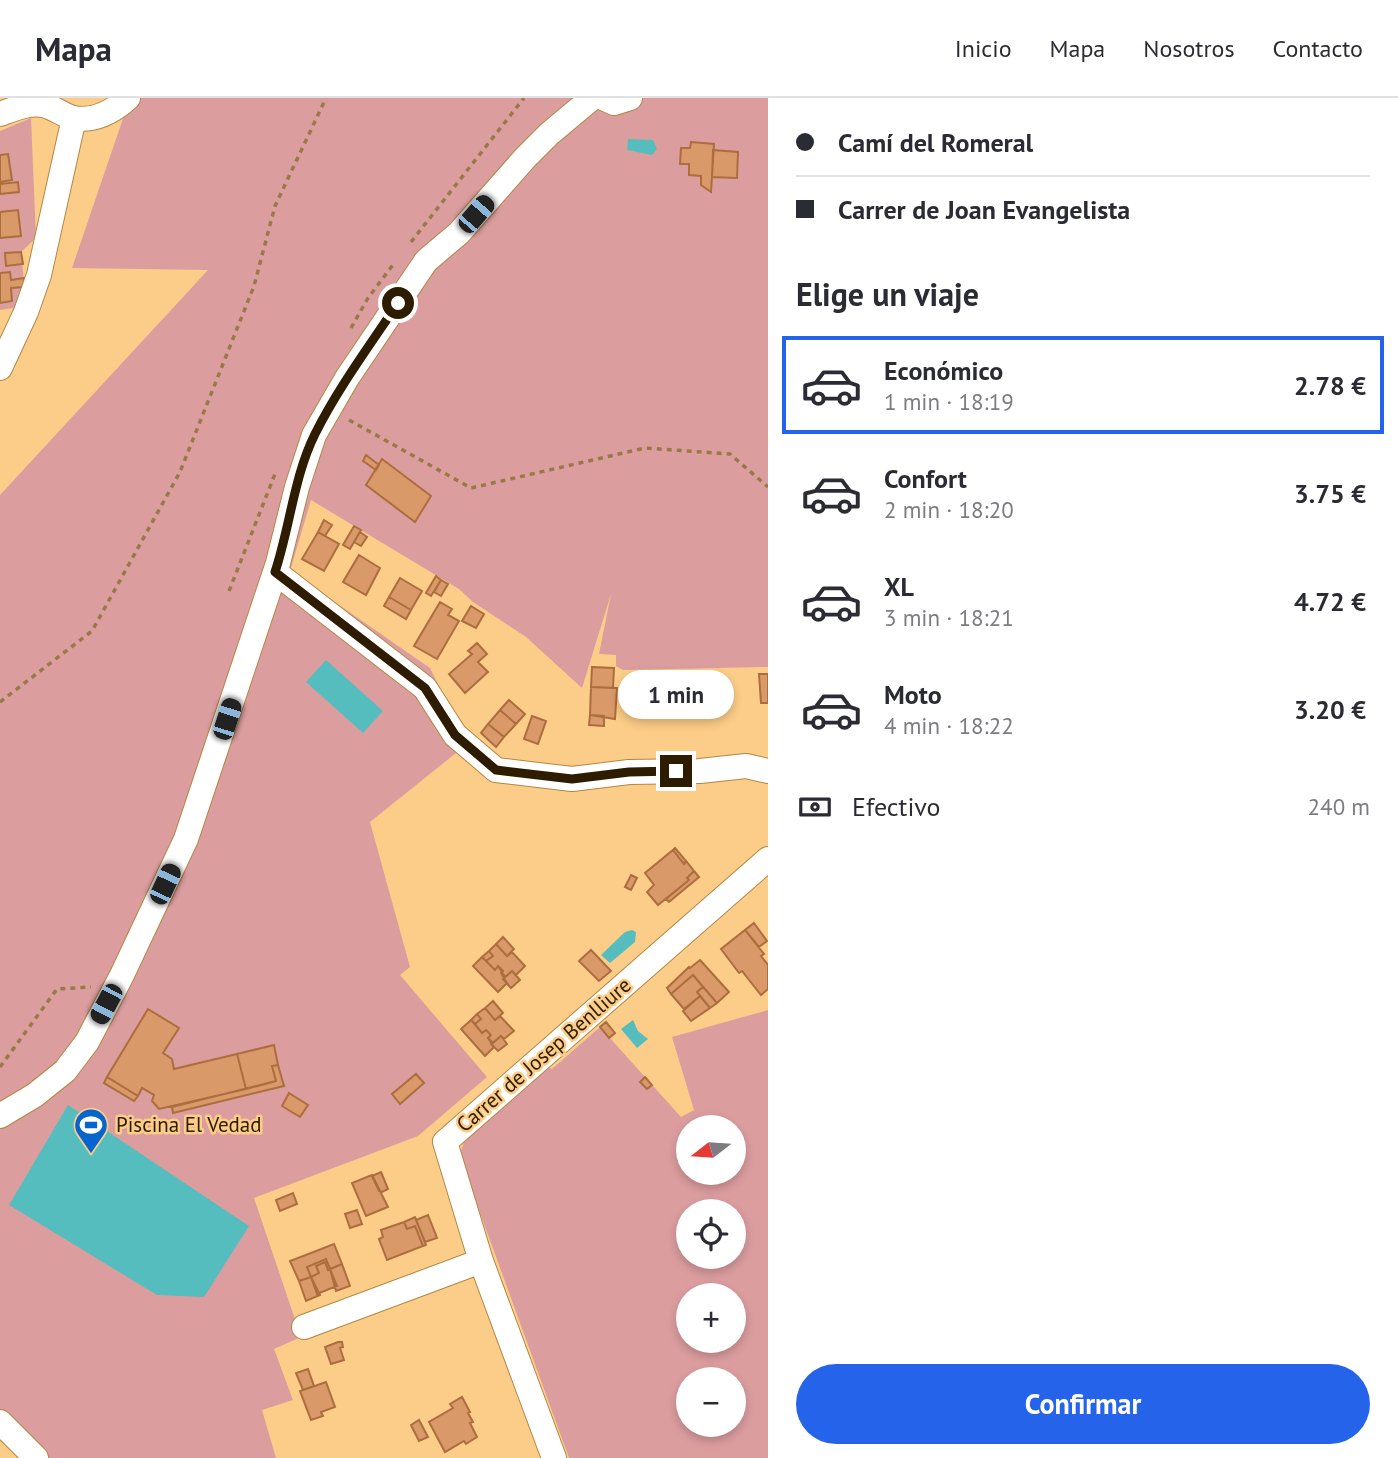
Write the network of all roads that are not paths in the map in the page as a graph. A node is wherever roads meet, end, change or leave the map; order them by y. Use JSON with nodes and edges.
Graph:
{"nodes":[{"id":1,"x":128,"y":98,"type":"edge"},
{"id":2,"x":592,"y":98,"type":"edge"},
{"id":3,"x":603,"y":98,"type":"edge"},
{"id":4,"x":630,"y":98,"type":"edge"},
{"id":5,"x":0,"y":114,"type":"edge"},
{"id":6,"x":74,"y":118,"type":"junction"},
{"id":7,"x":0,"y":369,"type":"edge"},
{"id":8,"x":275,"y":572,"type":"junction"},
{"id":9,"x":766,"y":769,"type":"edge"},
{"id":10,"x":768,"y":859,"type":"edge"},
{"id":11,"x":0,"y":1116,"type":"edge"},
{"id":12,"x":481,"y":1261,"type":"junction"},
{"id":13,"x":304,"y":1327,"type":"dead end"},
{"id":14,"x":0,"y":1422,"type":"edge"},
{"id":15,"x":36,"y":1458,"type":"edge"},
{"id":16,"x":554,"y":1458,"type":"edge"}],
"edges":[{"from":1,"to":6,"type":"street"},
{"from":2,"to":8,"type":"street"},
{"from":3,"to":4,"type":"street"},
{"from":5,"to":6,"type":"street"},
{"from":6,"to":7,"type":"street"},
{"from":8,"to":9,"type":"street"},
{"from":8,"to":11,"type":"street"},
{"from":10,"to":12,"type":"street","name":"Carrer de Josep Benlliure"},
{"from":12,"to":13,"type":"street"},
{"from":12,"to":16,"type":"street","name":"Carrer de Josep Benlliure"},
{"from":14,"to":15,"type":"street"}]}
